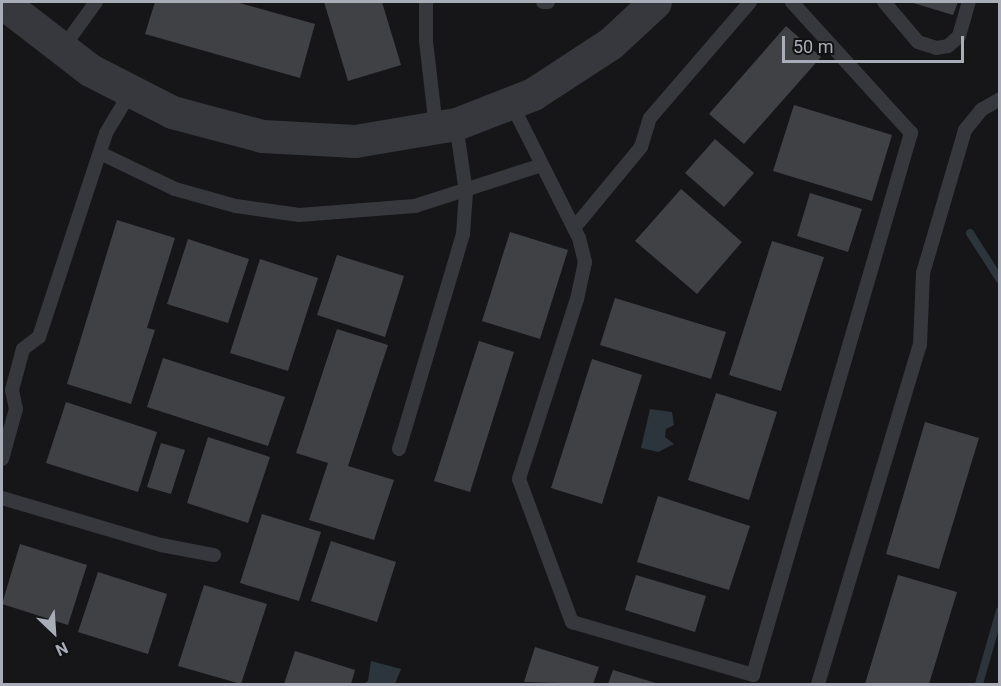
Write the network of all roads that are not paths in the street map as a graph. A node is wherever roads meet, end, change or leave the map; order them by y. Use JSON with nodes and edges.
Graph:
{"nodes":[{"id":1,"x":2,"y":2,"type":"edge"},
{"id":2,"x":96,"y":2,"type":"edge"},
{"id":3,"x":426,"y":2,"type":"edge"},
{"id":4,"x":543,"y":2,"type":"edge"},
{"id":5,"x":548,"y":2,"type":"edge"},
{"id":6,"x":655,"y":2,"type":"edge"},
{"id":7,"x":750,"y":2,"type":"edge"},
{"id":8,"x":792,"y":2,"type":"edge"},
{"id":9,"x":884,"y":2,"type":"edge"},
{"id":10,"x":969,"y":2,"type":"edge"},
{"id":11,"x":62,"y":50,"type":"junction"},
{"id":12,"x":130,"y":93,"type":"junction"},
{"id":13,"x":999,"y":99,"type":"edge"},
{"id":14,"x":511,"y":103,"type":"junction"},
{"id":15,"x":446,"y":126,"type":"junction"},
{"id":16,"x":100,"y":153,"type":"junction"},
{"id":17,"x":542,"y":165,"type":"junction"},
{"id":18,"x":466,"y":192,"type":"junction"},
{"id":19,"x":574,"y":228,"type":"junction"},
{"id":20,"x":399,"y":449,"type":"dead end"},
{"id":21,"x":2,"y":459,"type":"edge"},
{"id":22,"x":2,"y":498,"type":"edge"},
{"id":23,"x":214,"y":555,"type":"dead end"},
{"id":24,"x":818,"y":684,"type":"edge"}],
"edges":[{"from":1,"to":11,"type":"street"},
{"from":2,"to":11,"type":"lane"},
{"from":3,"to":15,"type":"lane"},
{"from":4,"to":5,"type":"lane"},
{"from":6,"to":14,"type":"street"},
{"from":7,"to":19,"type":"lane"},
{"from":8,"to":19,"type":"lane"},
{"from":9,"to":10,"type":"lane"},
{"from":11,"to":12,"type":"street"},
{"from":12,"to":15,"type":"street"},
{"from":12,"to":16,"type":"lane"},
{"from":13,"to":24,"type":"lane"},
{"from":14,"to":15,"type":"street"},
{"from":14,"to":17,"type":"lane"},
{"from":15,"to":18,"type":"lane"},
{"from":16,"to":18,"type":"lane"},
{"from":16,"to":21,"type":"lane"},
{"from":17,"to":18,"type":"lane"},
{"from":17,"to":19,"type":"lane"},
{"from":18,"to":20,"type":"lane"},
{"from":22,"to":23,"type":"lane"}]}
